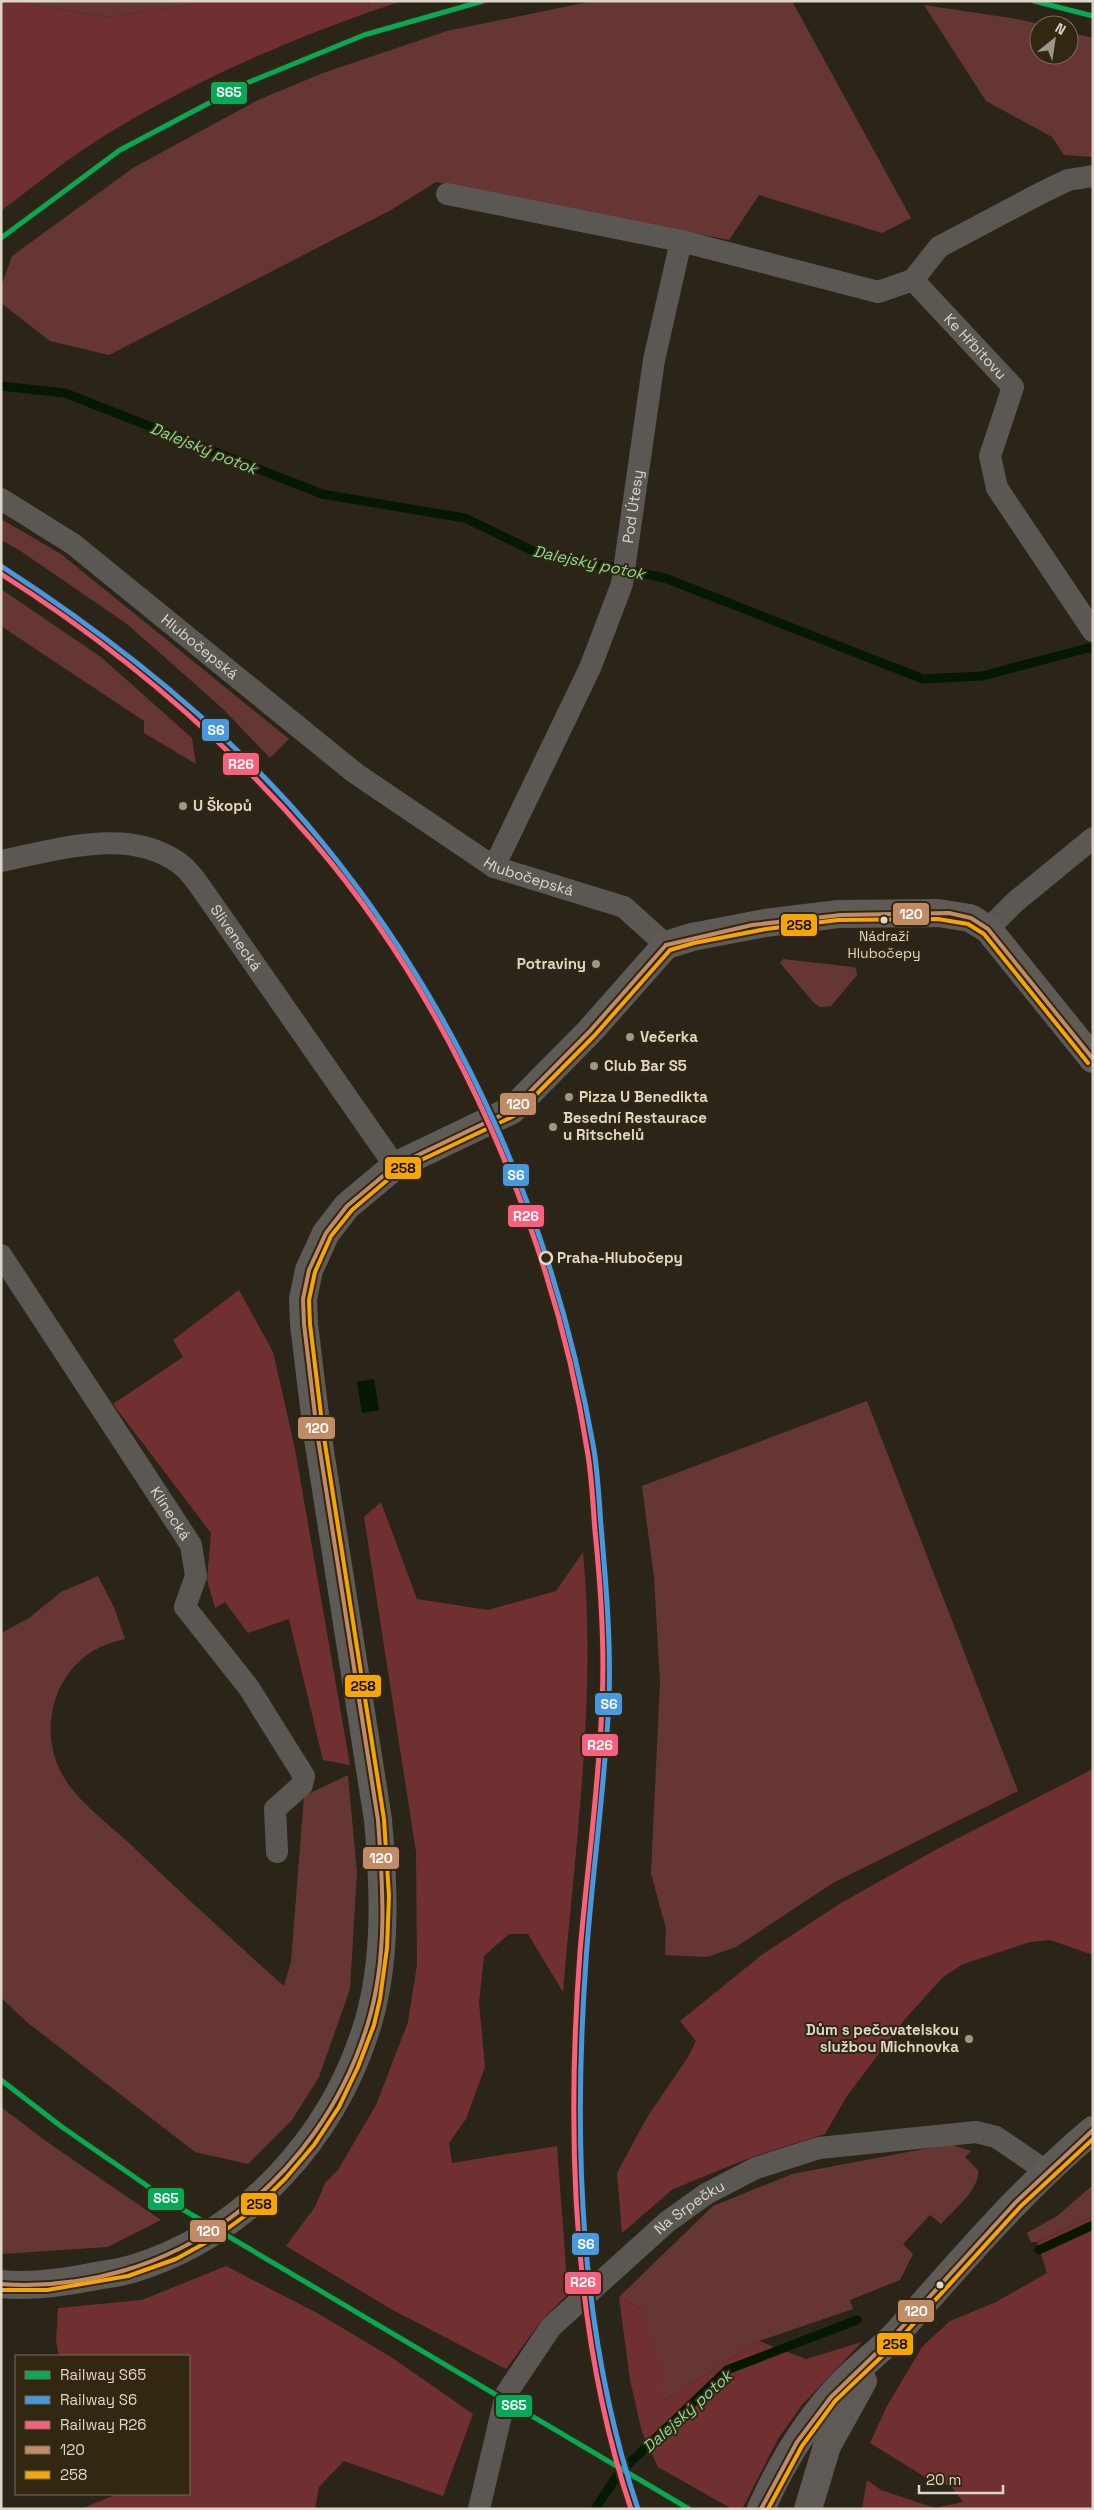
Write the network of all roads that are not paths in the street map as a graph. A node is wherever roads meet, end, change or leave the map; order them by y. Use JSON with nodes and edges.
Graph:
{"nodes":[{"id":1,"x":1093,"y":176,"type":"edge"},
{"id":2,"x":447,"y":194,"type":"dead end"},
{"id":3,"x":681,"y":241,"type":"junction"},
{"id":4,"x":913,"y":280,"type":"junction"},
{"id":5,"x":1,"y":499,"type":"edge"},
{"id":6,"x":1093,"y":631,"type":"edge"},
{"id":7,"x":1093,"y":838,"type":"edge"},
{"id":8,"x":1,"y":861,"type":"edge"},
{"id":9,"x":494,"y":867,"type":"junction"},
{"id":10,"x":988,"y":929,"type":"junction"},
{"id":11,"x":666,"y":945,"type":"junction"},
{"id":12,"x":1093,"y":1059,"type":"edge"},
{"id":13,"x":395,"y":1166,"type":"junction"},
{"id":14,"x":1,"y":1255,"type":"edge"},
{"id":15,"x":277,"y":1852,"type":"dead end"},
{"id":16,"x":1093,"y":2130,"type":"edge"},
{"id":17,"x":1046,"y":2171,"type":"junction"},
{"id":18,"x":1,"y":2284,"type":"edge"},
{"id":19,"x":887,"y":2345,"type":"junction"},
{"id":20,"x":479,"y":2509,"type":"edge"},
{"id":21,"x":761,"y":2509,"type":"edge"},
{"id":22,"x":808,"y":2509,"type":"edge"}],
"edges":[{"from":1,"to":4,"type":"street"},
{"from":2,"to":3,"type":"street"},
{"from":3,"to":4,"type":"street"},
{"from":3,"to":9,"type":"street","name":"Pod Útesy"},
{"from":4,"to":6,"type":"street","name":"Ke Hřbitovu"},
{"from":5,"to":9,"type":"street","name":"Hlubočepská"},
{"from":7,"to":10,"type":"street"},
{"from":8,"to":13,"type":"street","name":"Slivenecká"},
{"from":9,"to":11,"type":"street","name":"Hlubočepská"},
{"from":10,"to":11,"type":"street"},
{"from":10,"to":12,"type":"street"},
{"from":11,"to":13,"type":"street"},
{"from":13,"to":18,"type":"street"},
{"from":14,"to":15,"type":"street","name":"Klínecká"},
{"from":16,"to":17,"type":"street"},
{"from":17,"to":19,"type":"street"},
{"from":17,"to":20,"type":"street","name":"Na Srpečku"},
{"from":19,"to":21,"type":"street"},
{"from":19,"to":22,"type":"street"}]}
